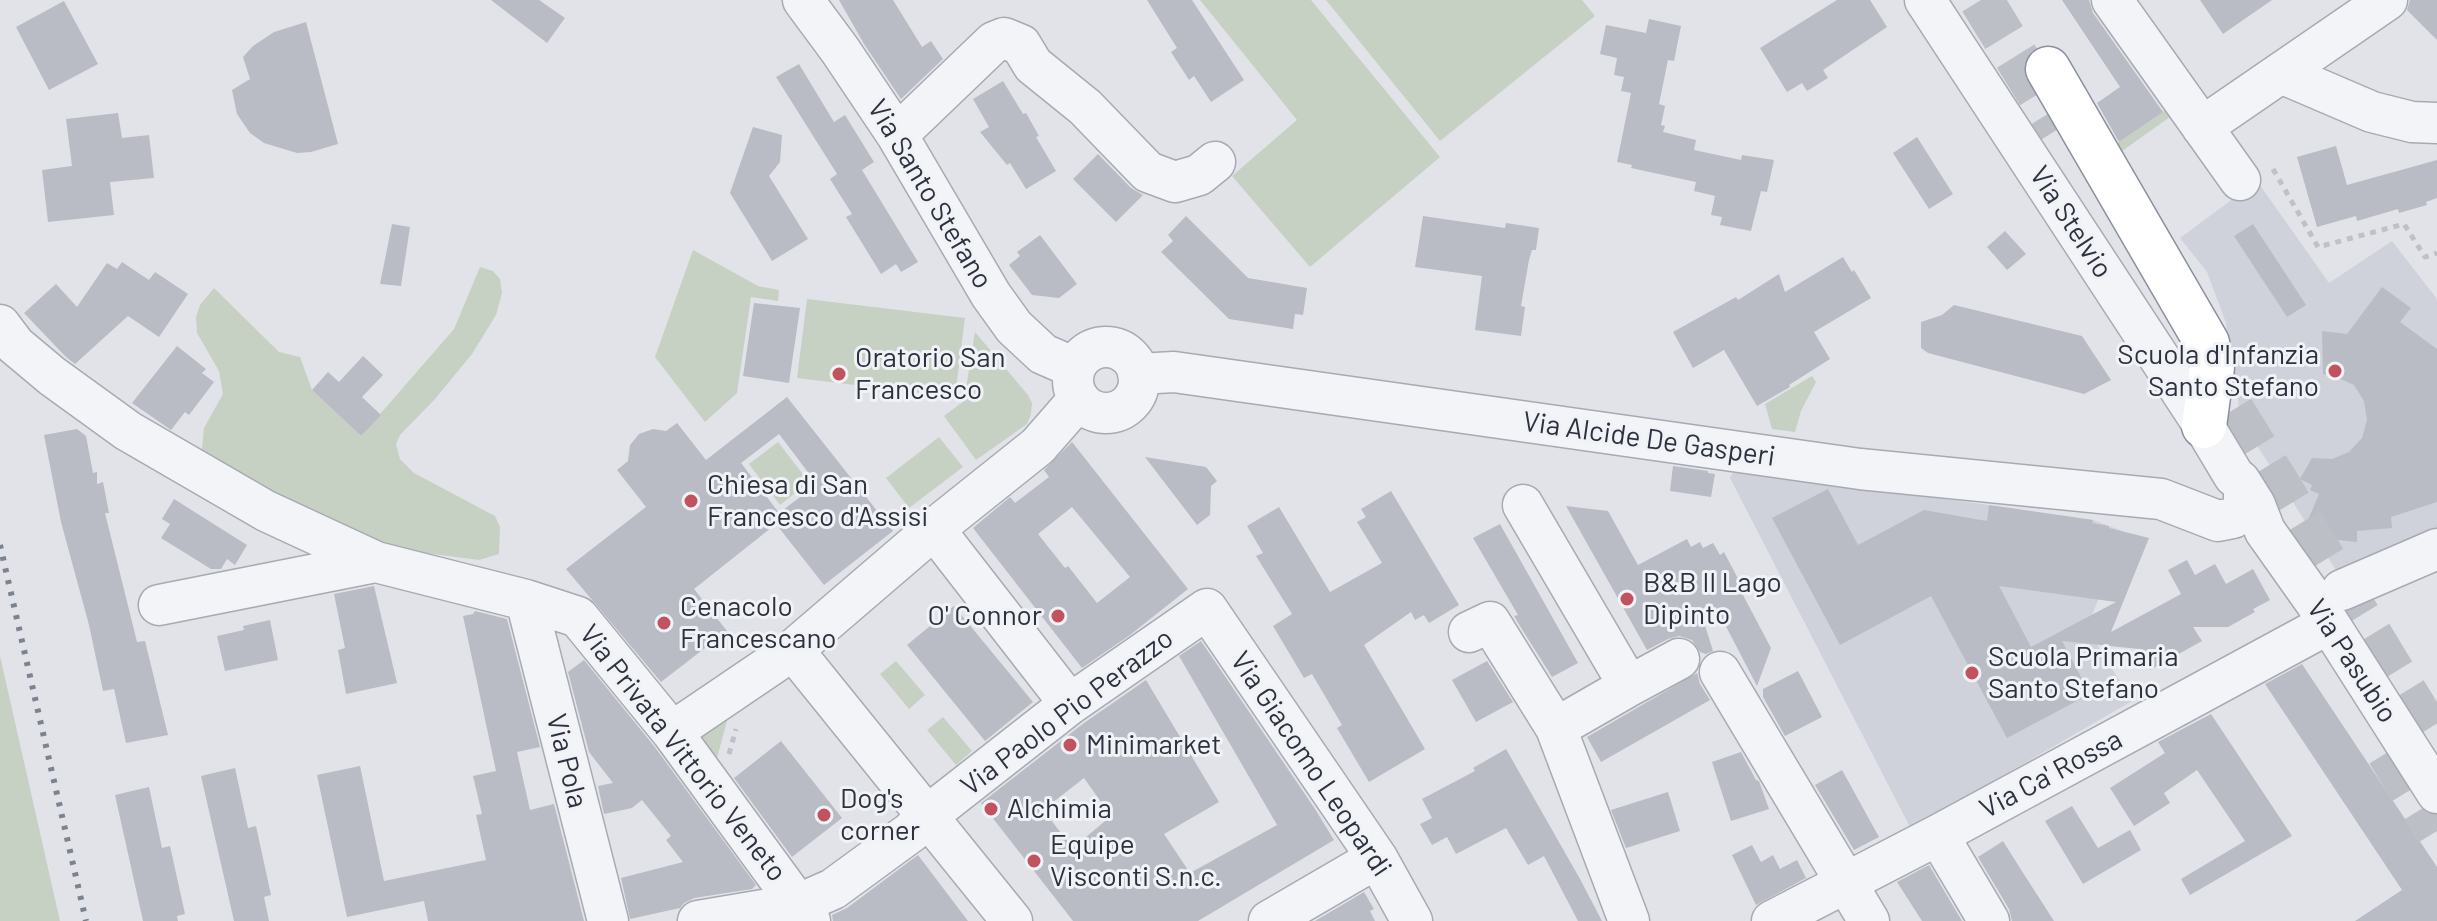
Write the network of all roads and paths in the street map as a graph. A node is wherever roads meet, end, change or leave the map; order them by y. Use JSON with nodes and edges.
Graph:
{"nodes":[{"id":1,"x":803,"y":0,"type":"edge"},
{"id":2,"x":1925,"y":0,"type":"edge"},
{"id":3,"x":2112,"y":0,"type":"edge"},
{"id":4,"x":2387,"y":0,"type":"edge"},
{"id":5,"x":2048,"y":69,"type":"dead end"},
{"id":6,"x":2281,"y":73,"type":"junction"},
{"id":7,"x":2437,"y":123,"type":"edge"},
{"id":8,"x":2202,"y":127,"type":"junction"},
{"id":9,"x":897,"y":135,"type":"junction"},
{"id":10,"x":1215,"y":162,"type":"dead end"},
{"id":11,"x":2256,"y":174,"type":"joint"},
{"id":12,"x":2437,"y":253,"type":"edge"},
{"id":13,"x":0,"y":325,"type":"edge"},
{"id":14,"x":1138,"y":374,"type":"joint"},
{"id":15,"x":1077,"y":384,"type":"junction"},
{"id":16,"x":2223,"y":484,"type":"junction"},
{"id":17,"x":1523,"y":505,"type":"dead end"},
{"id":18,"x":934,"y":529,"type":"junction"},
{"id":19,"x":2437,"y":549,"type":"edge"},
{"id":20,"x":376,"y":562,"type":"junction"},
{"id":21,"x":526,"y":600,"type":"junction"},
{"id":22,"x":2330,"y":603,"type":"junction"},
{"id":23,"x":159,"y":605,"type":"dead end"},
{"id":24,"x":1207,"y":609,"type":"joint"},
{"id":25,"x":1469,"y":632,"type":"dead end"},
{"id":26,"x":793,"y":650,"type":"junction"},
{"id":27,"x":1679,"y":659,"type":"dead end"},
{"id":28,"x":1720,"y":672,"type":"dead end"},
{"id":29,"x":750,"y":679,"type":"junction"},
{"id":30,"x":1629,"y":686,"type":"junction"},
{"id":31,"x":1070,"y":704,"type":"junction"},
{"id":32,"x":1556,"y":728,"type":"junction"},
{"id":33,"x":672,"y":732,"type":"junction"},
{"id":34,"x":2437,"y":793,"type":"edge"},
{"id":35,"x":719,"y":794,"type":"junction"},
{"id":36,"x":927,"y":816,"type":"junction"},
{"id":37,"x":1938,"y":835,"type":"junction"},
{"id":38,"x":1377,"y":858,"type":"junction"},
{"id":39,"x":1846,"y":882,"type":"junction"},
{"id":40,"x":805,"y":912,"type":"edge"},
{"id":41,"x":608,"y":921,"type":"edge"},
{"id":42,"x":698,"y":921,"type":"edge"},
{"id":43,"x":1012,"y":921,"type":"edge"},
{"id":44,"x":1269,"y":921,"type":"edge"},
{"id":45,"x":1412,"y":921,"type":"edge"},
{"id":46,"x":1629,"y":921,"type":"edge"},
{"id":47,"x":1772,"y":921,"type":"edge"},
{"id":48,"x":1869,"y":921,"type":"edge"},
{"id":49,"x":1989,"y":921,"type":"edge"}],
"edges":[{"from":1,"to":9,"type":"street","name":"Via Santo Stefano"},
{"from":2,"to":16,"type":"street","name":"Via Stelvio"},
{"from":3,"to":8,"type":"street"},
{"from":4,"to":6,"type":"street"},
{"from":5,"to":16,"type":"highway"},
{"from":6,"to":7,"type":"street"},
{"from":6,"to":8,"type":"street"},
{"from":8,"to":11,"type":"street"},
{"from":9,"to":10,"type":"street"},
{"from":9,"to":15,"type":"street","name":"Via Santo Stefano"},
{"from":11,"to":12,"type":"path"},
{"from":13,"to":20,"type":"street","name":"Via Privata Vittorio Veneto"},
{"from":14,"to":15,"type":"street","name":"Via Santo Stefano"},
{"from":14,"to":16,"type":"street","name":"Via Alcide De Gasperi"},
{"from":15,"to":18,"type":"street"},
{"from":16,"to":22,"type":"street","name":"Via Pasubio"},
{"from":17,"to":30,"type":"street"},
{"from":18,"to":26,"type":"street"},
{"from":18,"to":31,"type":"street","name":"Via Paolo Pio Perazzo"},
{"from":19,"to":22,"type":"street","name":"Via Ca' Rossa"},
{"from":20,"to":21,"type":"street","name":"Via Privata Vittorio Veneto"},
{"from":20,"to":23,"type":"street","name":"Via Privata Vittorio Veneto"},
{"from":21,"to":33,"type":"street","name":"Via Privata Vittorio Veneto"},
{"from":21,"to":41,"type":"street","name":"Via Pola"},
{"from":22,"to":34,"type":"street","name":"Via Pasubio"},
{"from":22,"to":37,"type":"street","name":"Via Ca' Rossa"},
{"from":24,"to":31,"type":"street","name":"Via Paolo Pio Perazzo"},
{"from":24,"to":38,"type":"street","name":"Via Giacomo Leopardi"},
{"from":25,"to":32,"type":"street"},
{"from":26,"to":29,"type":"street"},
{"from":26,"to":36,"type":"street"},
{"from":27,"to":30,"type":"street"},
{"from":28,"to":39,"type":"street"},
{"from":29,"to":33,"type":"street"},
{"from":29,"to":35,"type":"path"},
{"from":30,"to":32,"type":"street"},
{"from":31,"to":36,"type":"street","name":"Via Paolo Pio Perazzo"},
{"from":32,"to":46,"type":"street"},
{"from":33,"to":35,"type":"street","name":"Via Privata Vittorio Veneto"},
{"from":35,"to":40,"type":"street","name":"Via Privata Vittorio Veneto"},
{"from":36,"to":40,"type":"street","name":"Via Paolo Pio Perazzo"},
{"from":36,"to":43,"type":"street"},
{"from":37,"to":39,"type":"street","name":"Via Ca' Rossa"},
{"from":37,"to":49,"type":"street"},
{"from":38,"to":44,"type":"street"},
{"from":38,"to":45,"type":"street","name":"Via Giacomo Leopardi"},
{"from":39,"to":47,"type":"street","name":"Via Ca' Rossa"},
{"from":39,"to":48,"type":"street"},
{"from":40,"to":42,"type":"street","name":"Via Paolo Pio Perazzo"}]}
